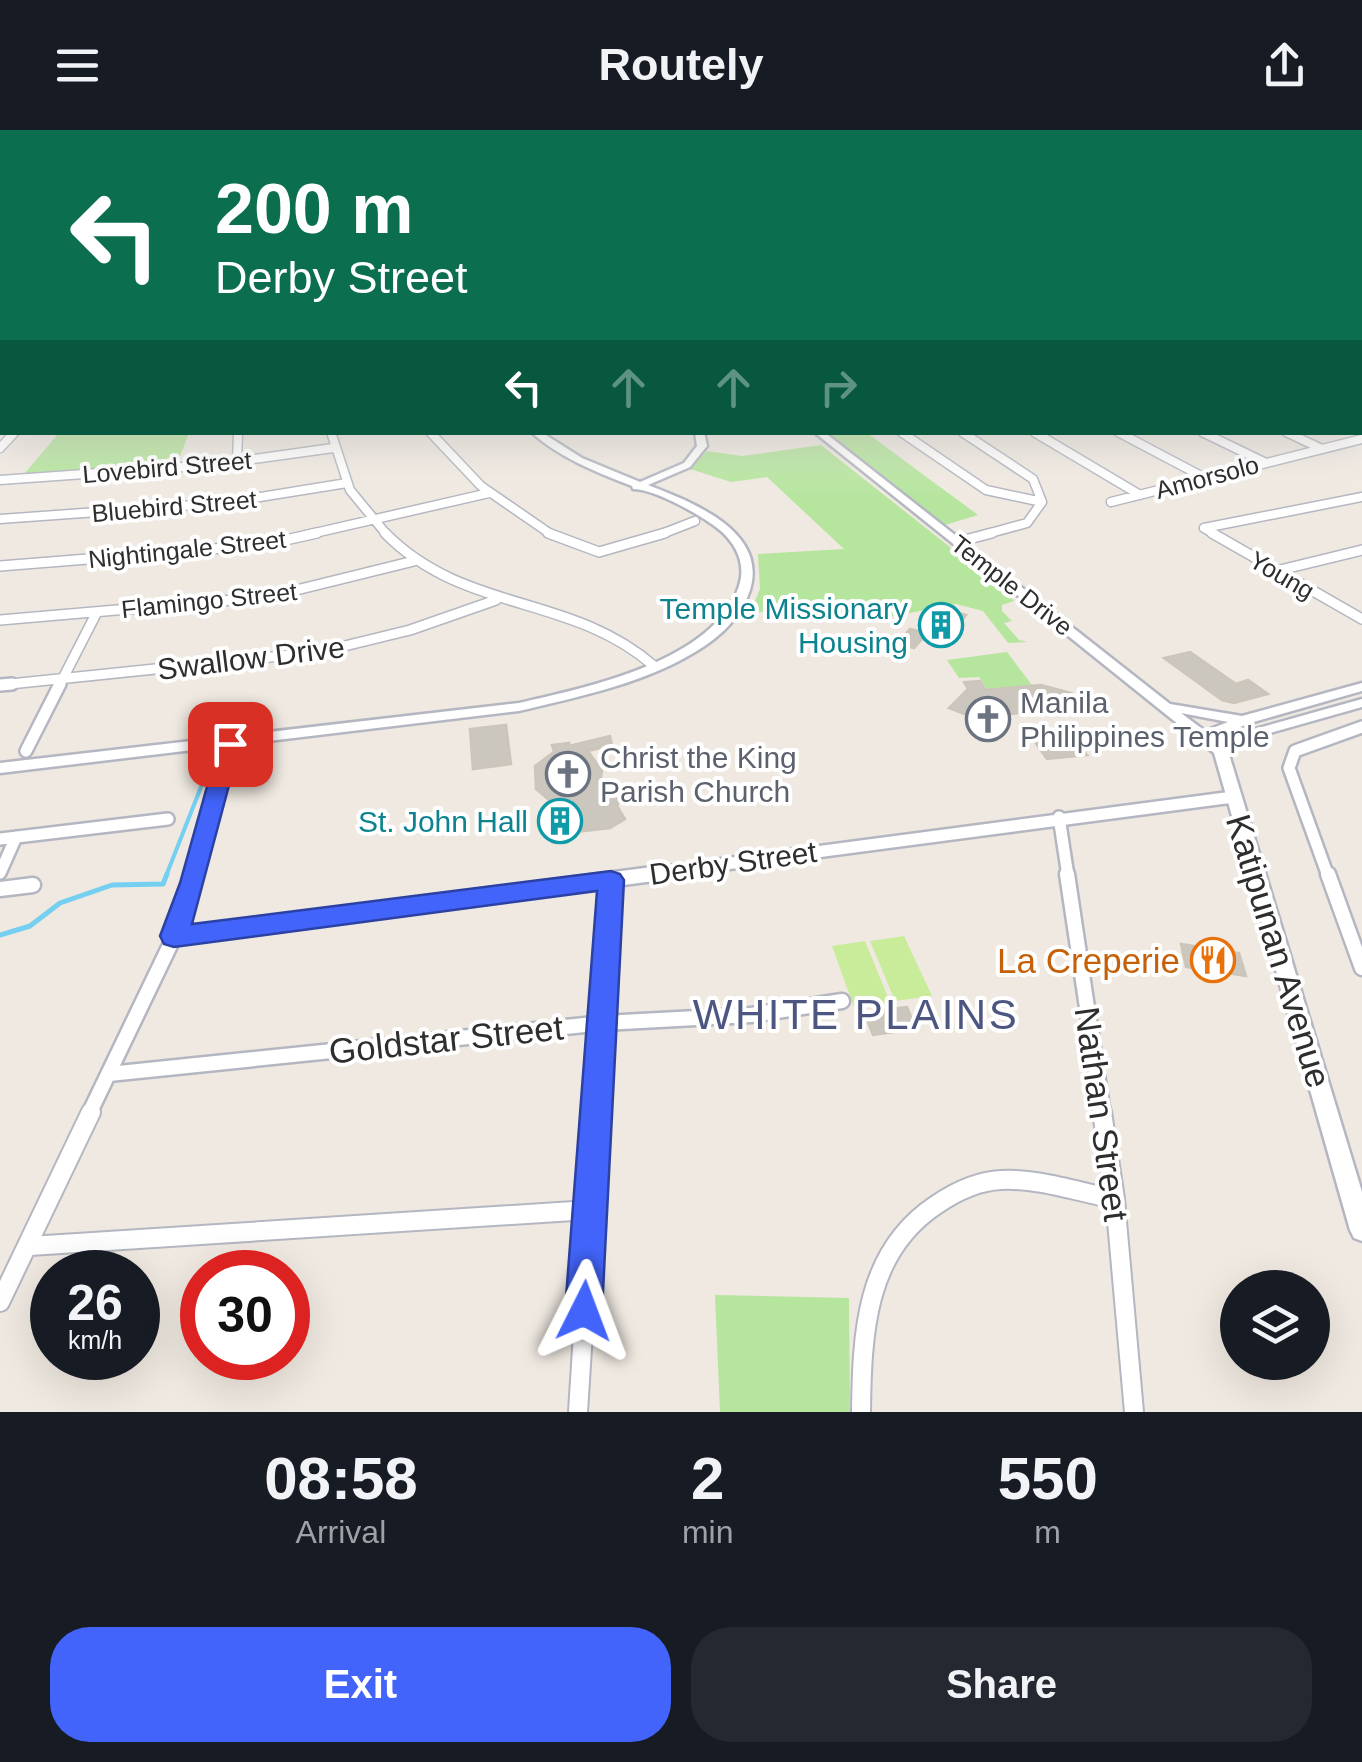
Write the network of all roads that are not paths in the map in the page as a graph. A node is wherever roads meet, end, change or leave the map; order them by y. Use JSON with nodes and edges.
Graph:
{"nodes":[{"id":1,"x":238,"y":435,"type":"edge"},
{"id":2,"x":331,"y":435,"type":"edge"},
{"id":3,"x":432,"y":435,"type":"edge"},
{"id":4,"x":539,"y":435,"type":"edge"},
{"id":5,"x":700,"y":435,"type":"edge"},
{"id":6,"x":822,"y":435,"type":"edge"},
{"id":7,"x":905,"y":435,"type":"edge"},
{"id":8,"x":967,"y":435,"type":"edge"},
{"id":9,"x":1039,"y":435,"type":"edge"},
{"id":10,"x":1124,"y":435,"type":"edge"},
{"id":11,"x":1208,"y":435,"type":"edge"},
{"id":12,"x":1292,"y":435,"type":"edge"},
{"id":13,"x":8,"y":436,"type":"edge"},
{"id":14,"x":1362,"y":440,"type":"edge"},
{"id":15,"x":0,"y":448,"type":"edge"},
{"id":16,"x":333,"y":448,"type":"junction"},
{"id":17,"x":1320,"y":448,"type":"junction"},
{"id":18,"x":237,"y":462,"type":"junction"},
{"id":19,"x":1264,"y":462,"type":"junction"},
{"id":20,"x":1205,"y":478,"type":"junction"},
{"id":21,"x":0,"y":480,"type":"edge"},
{"id":22,"x":347,"y":483,"type":"junction"},
{"id":23,"x":636,"y":487,"type":"junction"},
{"id":24,"x":489,"y":493,"type":"junction"},
{"id":25,"x":1140,"y":495,"type":"junction"},
{"id":26,"x":1362,"y":497,"type":"edge"},
{"id":27,"x":1042,"y":502,"type":"junction"},
{"id":28,"x":1111,"y":502,"type":"dead end"},
{"id":29,"x":0,"y":520,"type":"edge"},
{"id":30,"x":372,"y":520,"type":"junction"},
{"id":31,"x":695,"y":521,"type":"dead end"},
{"id":32,"x":955,"y":540,"type":"junction"},
{"id":33,"x":1362,"y":550,"type":"edge"},
{"id":34,"x":414,"y":560,"type":"junction"},
{"id":35,"x":0,"y":566,"type":"edge"},
{"id":36,"x":1276,"y":571,"type":"junction"},
{"id":37,"x":496,"y":600,"type":"junction"},
{"id":38,"x":97,"y":612,"type":"junction"},
{"id":39,"x":1362,"y":619,"type":"edge"},
{"id":40,"x":0,"y":620,"type":"edge"},
{"id":41,"x":649,"y":661,"type":"junction"},
{"id":42,"x":62,"y":678,"type":"junction"},
{"id":43,"x":0,"y":685,"type":"edge"},
{"id":44,"x":1362,"y":688,"type":"edge"},
{"id":45,"x":1153,"y":696,"type":"junction"},
{"id":46,"x":1362,"y":703,"type":"edge"},
{"id":47,"x":1246,"y":720,"type":"junction"},
{"id":48,"x":1362,"y":727,"type":"edge"},
{"id":49,"x":1211,"y":740,"type":"junction"},
{"id":50,"x":230,"y":744,"type":"junction"},
{"id":51,"x":26,"y":752,"type":"dead end"},
{"id":52,"x":0,"y":768,"type":"edge"},
{"id":53,"x":1233,"y":796,"type":"junction"},
{"id":54,"x":1059,"y":818,"type":"junction"},
{"id":55,"x":168,"y":819,"type":"dead end"},
{"id":56,"x":16,"y":837,"type":"junction"},
{"id":57,"x":0,"y":839,"type":"edge"},
{"id":58,"x":0,"y":873,"type":"edge"},
{"id":59,"x":611,"y":880,"type":"junction"},
{"id":60,"x":33,"y":885,"type":"dead end"},
{"id":61,"x":0,"y":889,"type":"edge"},
{"id":62,"x":174,"y":936,"type":"junction"},
{"id":63,"x":1362,"y":968,"type":"edge"},
{"id":64,"x":842,"y":1000,"type":"dead end"},
{"id":65,"x":604,"y":1023,"type":"junction"},
{"id":66,"x":109,"y":1074,"type":"junction"},
{"id":67,"x":1116,"y":1198,"type":"junction"},
{"id":68,"x":589,"y":1210,"type":"junction"},
{"id":69,"x":1362,"y":1230,"type":"edge"},
{"id":70,"x":30,"y":1246,"type":"junction"},
{"id":71,"x":0,"y":1302,"type":"edge"},
{"id":72,"x":578,"y":1412,"type":"edge"},
{"id":73,"x":861,"y":1412,"type":"edge"},
{"id":74,"x":1134,"y":1412,"type":"edge"}],
"edges":[{"from":1,"to":18,"type":"street"},
{"from":2,"to":16,"type":"street"},
{"from":3,"to":24,"type":"street"},
{"from":4,"to":23,"type":"street"},
{"from":5,"to":23,"type":"street"},
{"from":6,"to":32,"type":"street","name":"Temple Drive"},
{"from":7,"to":27,"type":"street"},
{"from":8,"to":27,"type":"street"},
{"from":9,"to":25,"type":"street"},
{"from":10,"to":20,"type":"street"},
{"from":11,"to":19,"type":"street"},
{"from":12,"to":17,"type":"street"},
{"from":13,"to":15,"type":"street"},
{"from":14,"to":17,"type":"street","name":"Amorsolo"},
{"from":16,"to":18,"type":"street","name":"Lovebird Street"},
{"from":16,"to":22,"type":"street"},
{"from":17,"to":19,"type":"street","name":"Amorsolo"},
{"from":18,"to":21,"type":"street","name":"Lovebird Street"},
{"from":19,"to":20,"type":"street","name":"Amorsolo"},
{"from":20,"to":25,"type":"street","name":"Amorsolo"},
{"from":22,"to":29,"type":"street","name":"Bluebird Street"},
{"from":22,"to":30,"type":"street"},
{"from":23,"to":41,"type":"street"},
{"from":24,"to":30,"type":"street","name":"Nightingale Street"},
{"from":24,"to":31,"type":"street"},
{"from":25,"to":28,"type":"street","name":"Amorsolo"},
{"from":26,"to":36,"type":"street","name":"Young"},
{"from":27,"to":32,"type":"street"},
{"from":30,"to":34,"type":"street"},
{"from":30,"to":35,"type":"street","name":"Nightingale Street"},
{"from":32,"to":45,"type":"street","name":"Temple Drive"},
{"from":33,"to":36,"type":"street"},
{"from":34,"to":37,"type":"street"},
{"from":34,"to":38,"type":"street","name":"Flamingo Street"},
{"from":36,"to":39,"type":"street","name":"Young"},
{"from":37,"to":41,"type":"street"},
{"from":37,"to":42,"type":"street","name":"Swallow Drive"},
{"from":38,"to":40,"type":"street","name":"Flamingo Street"},
{"from":38,"to":42,"type":"street"},
{"from":41,"to":50,"type":"street"},
{"from":42,"to":43,"type":"street","name":"Swallow Drive"},
{"from":42,"to":51,"type":"street"},
{"from":44,"to":47,"type":"street"},
{"from":45,"to":47,"type":"street"},
{"from":45,"to":49,"type":"street","name":"Temple Drive"},
{"from":46,"to":49,"type":"street"},
{"from":47,"to":49,"type":"street"},
{"from":48,"to":63,"type":"street"},
{"from":49,"to":53,"type":"street","name":"Katipunan Avenue"},
{"from":50,"to":52,"type":"street"},
{"from":50,"to":62,"type":"street"},
{"from":53,"to":54,"type":"street","name":"Derby Street"},
{"from":53,"to":69,"type":"street","name":"Katipunan Avenue"},
{"from":54,"to":59,"type":"street","name":"Derby Street"},
{"from":54,"to":67,"type":"street","name":"Nathan Street"},
{"from":55,"to":56,"type":"street"},
{"from":56,"to":57,"type":"street"},
{"from":56,"to":58,"type":"street"},
{"from":59,"to":62,"type":"street","name":"Derby Street"},
{"from":59,"to":65,"type":"street"},
{"from":60,"to":61,"type":"street"},
{"from":62,"to":66,"type":"street"},
{"from":64,"to":65,"type":"street","name":"Goldstar Street"},
{"from":65,"to":66,"type":"street","name":"Goldstar Street"},
{"from":65,"to":68,"type":"street"},
{"from":66,"to":70,"type":"street"},
{"from":67,"to":73,"type":"street"},
{"from":67,"to":74,"type":"street","name":"Nathan Street"},
{"from":68,"to":70,"type":"street"},
{"from":68,"to":72,"type":"street"},
{"from":70,"to":71,"type":"street"}]}
